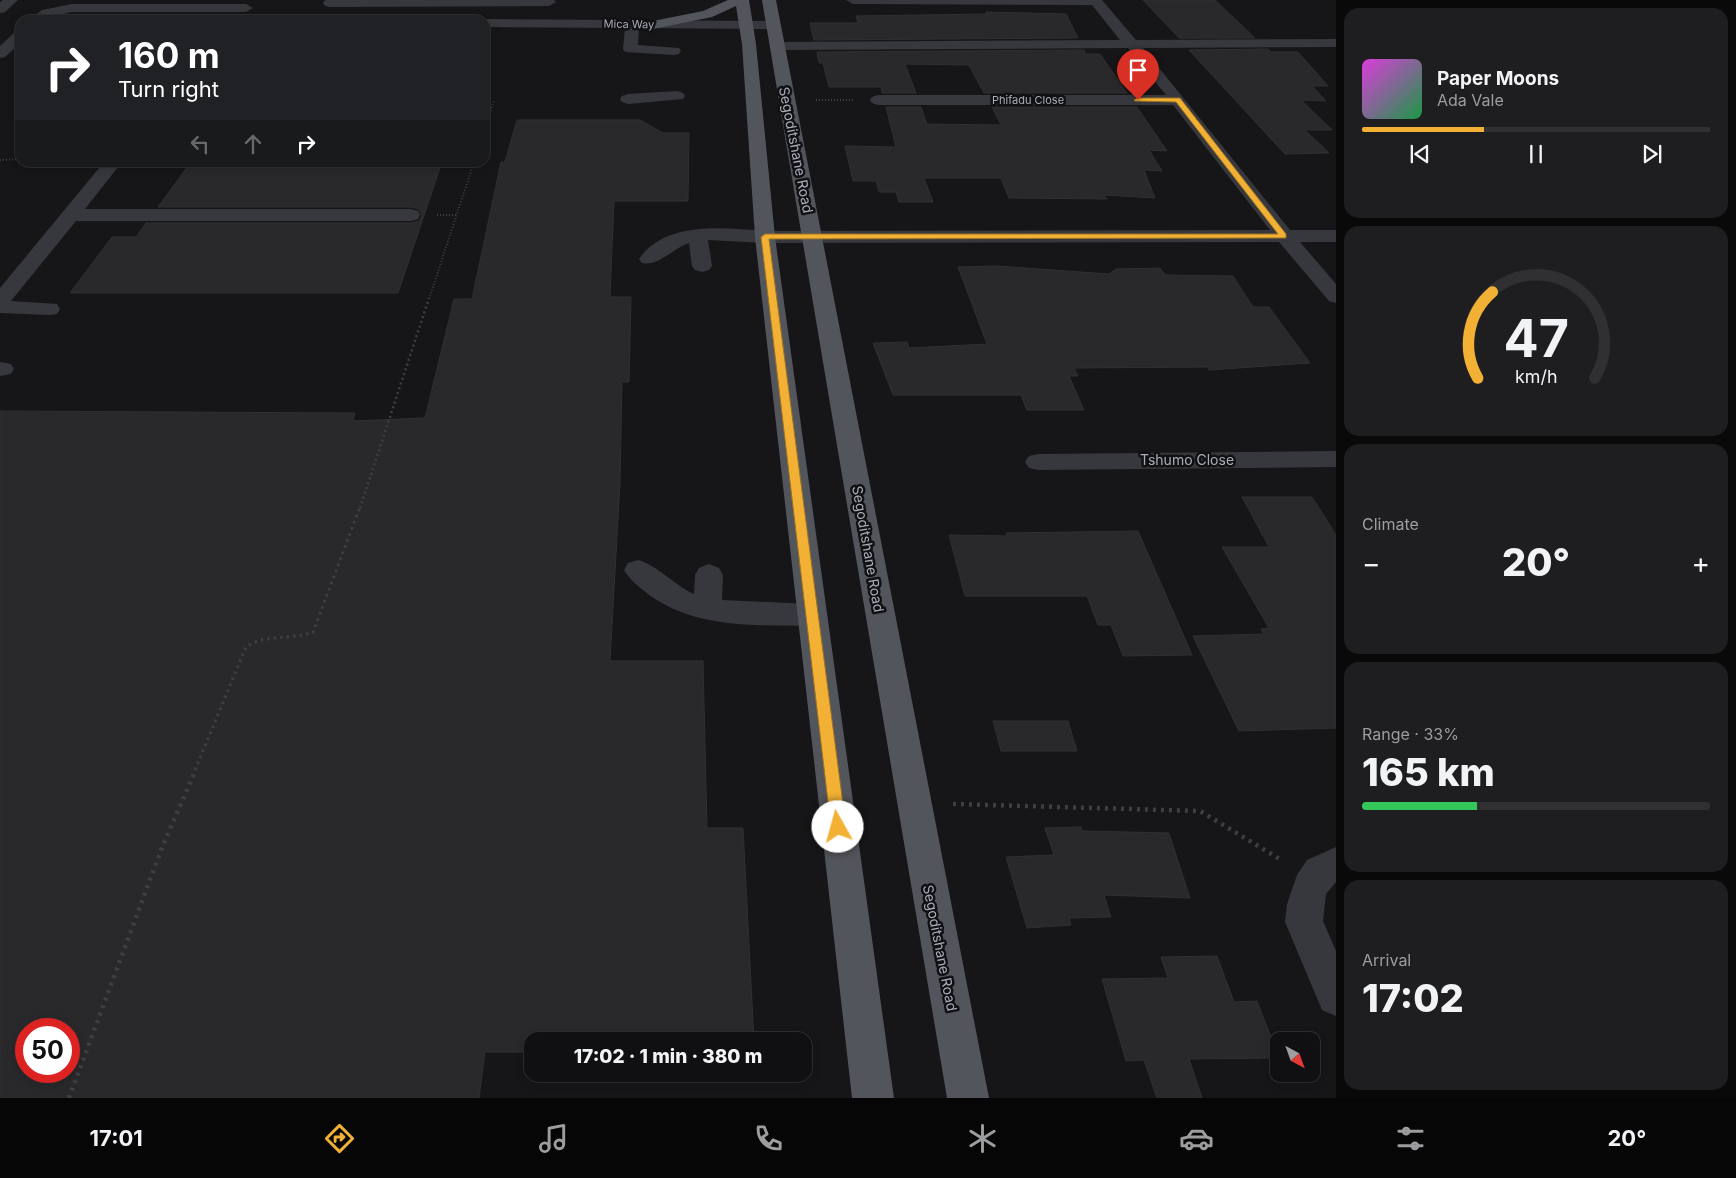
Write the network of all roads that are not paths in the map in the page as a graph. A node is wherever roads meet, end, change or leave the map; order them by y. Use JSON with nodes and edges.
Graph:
{"nodes":[{"id":1,"x":11,"y":0,"type":"edge"},
{"id":2,"x":853,"y":0,"type":"edge"},
{"id":3,"x":549,"y":1,"type":"edge"},
{"id":4,"x":1096,"y":1,"type":"edge"},
{"id":5,"x":330,"y":3,"type":"dead end"},
{"id":6,"x":250,"y":4,"type":"edge"},
{"id":7,"x":742,"y":8,"type":"edge"},
{"id":8,"x":0,"y":9,"type":"edge"},
{"id":9,"x":44,"y":15,"type":"edge"},
{"id":10,"x":240,"y":15,"type":"edge"},
{"id":11,"x":490,"y":23,"type":"edge"},
{"id":12,"x":541,"y":23,"type":"junction"},
{"id":13,"x":633,"y":24,"type":"junction"},
{"id":14,"x":653,"y":24,"type":"junction"},
{"id":15,"x":773,"y":24,"type":"edge"},
{"id":16,"x":15,"y":40,"type":"edge"},
{"id":17,"x":1336,"y":43,"type":"edge"},
{"id":18,"x":1132,"y":45,"type":"junction"},
{"id":19,"x":674,"y":51,"type":"dead end"},
{"id":20,"x":0,"y":54,"type":"edge"},
{"id":21,"x":677,"y":96,"type":"dead end"},
{"id":22,"x":628,"y":99,"type":"dead end"},
{"id":23,"x":878,"y":100,"type":"road end"},
{"id":24,"x":1178,"y":100,"type":"junction"},
{"id":25,"x":110,"y":167,"type":"edge"},
{"id":26,"x":72,"y":215,"type":"junction"},
{"id":27,"x":411,"y":215,"type":"dead end"},
{"id":28,"x":697,"y":235,"type":"junction"},
{"id":29,"x":813,"y":236,"type":"junction"},
{"id":30,"x":1284,"y":236,"type":"junction"},
{"id":31,"x":1336,"y":236,"type":"edge"},
{"id":32,"x":765,"y":237,"type":"junction"},
{"id":33,"x":649,"y":259,"type":"dead end"},
{"id":34,"x":702,"y":266,"type":"dead end"},
{"id":35,"x":1336,"y":297,"type":"edge"},
{"id":36,"x":0,"y":301,"type":"edge"},
{"id":37,"x":0,"y":307,"type":"edge"},
{"id":38,"x":49,"y":309,"type":"dead end"},
{"id":39,"x":1336,"y":459,"type":"edge"},
{"id":40,"x":1038,"y":462,"type":"dead end"},
{"id":41,"x":638,"y":570,"type":"dead end"},
{"id":42,"x":709,"y":574,"type":"dead end"},
{"id":43,"x":707,"y":608,"type":"junction"},
{"id":44,"x":811,"y":614,"type":"junction"},
{"id":45,"x":1326,"y":871,"type":"edge"},
{"id":46,"x":1336,"y":996,"type":"edge"},
{"id":47,"x":867,"y":1098,"type":"edge"},
{"id":48,"x":968,"y":1098,"type":"edge"}],
"edges":[{"from":1,"to":8,"type":"street"},
{"from":2,"to":4,"type":"street"},
{"from":3,"to":5,"type":"street"},
{"from":3,"to":12,"type":"street"},
{"from":4,"to":18,"type":"street"},
{"from":6,"to":9,"type":"street"},
{"from":6,"to":10,"type":"street"},
{"from":7,"to":14,"type":"street","name":"Mica Way"},
{"from":7,"to":14,"type":"main road"},
{"from":7,"to":15,"type":"street","name":"Mica Way"},
{"from":7,"to":32,"type":"main road"},
{"from":11,"to":12,"type":"street","name":"Mica Way"},
{"from":12,"to":13,"type":"street","name":"Mica Way"},
{"from":13,"to":14,"type":"street","name":"Mica Way"},
{"from":13,"to":19,"type":"street"},
{"from":15,"to":18,"type":"street","name":"Mica Way"},
{"from":15,"to":29,"type":"main road","name":"Segoditshane Road"},
{"from":16,"to":20,"type":"street"},
{"from":17,"to":18,"type":"street","name":"Mica Way"},
{"from":18,"to":24,"type":"street"},
{"from":21,"to":22,"type":"street"},
{"from":23,"to":24,"type":"street","name":"Phifadu Close"},
{"from":24,"to":30,"type":"street"},
{"from":25,"to":26,"type":"street"},
{"from":26,"to":27,"type":"street"},
{"from":26,"to":36,"type":"street"},
{"from":28,"to":32,"type":"street"},
{"from":28,"to":33,"type":"street"},
{"from":28,"to":34,"type":"street"},
{"from":29,"to":30,"type":"street"},
{"from":29,"to":32,"type":"street"},
{"from":29,"to":48,"type":"main road","name":"Segoditshane Road"},
{"from":30,"to":31,"type":"street"},
{"from":30,"to":35,"type":"street"},
{"from":32,"to":44,"type":"main road"},
{"from":37,"to":38,"type":"street"},
{"from":39,"to":40,"type":"street","name":"Tshumo Close"},
{"from":41,"to":43,"type":"street"},
{"from":42,"to":43,"type":"street"},
{"from":43,"to":44,"type":"street"},
{"from":44,"to":47,"type":"main road"},
{"from":45,"to":46,"type":"street"}]}
